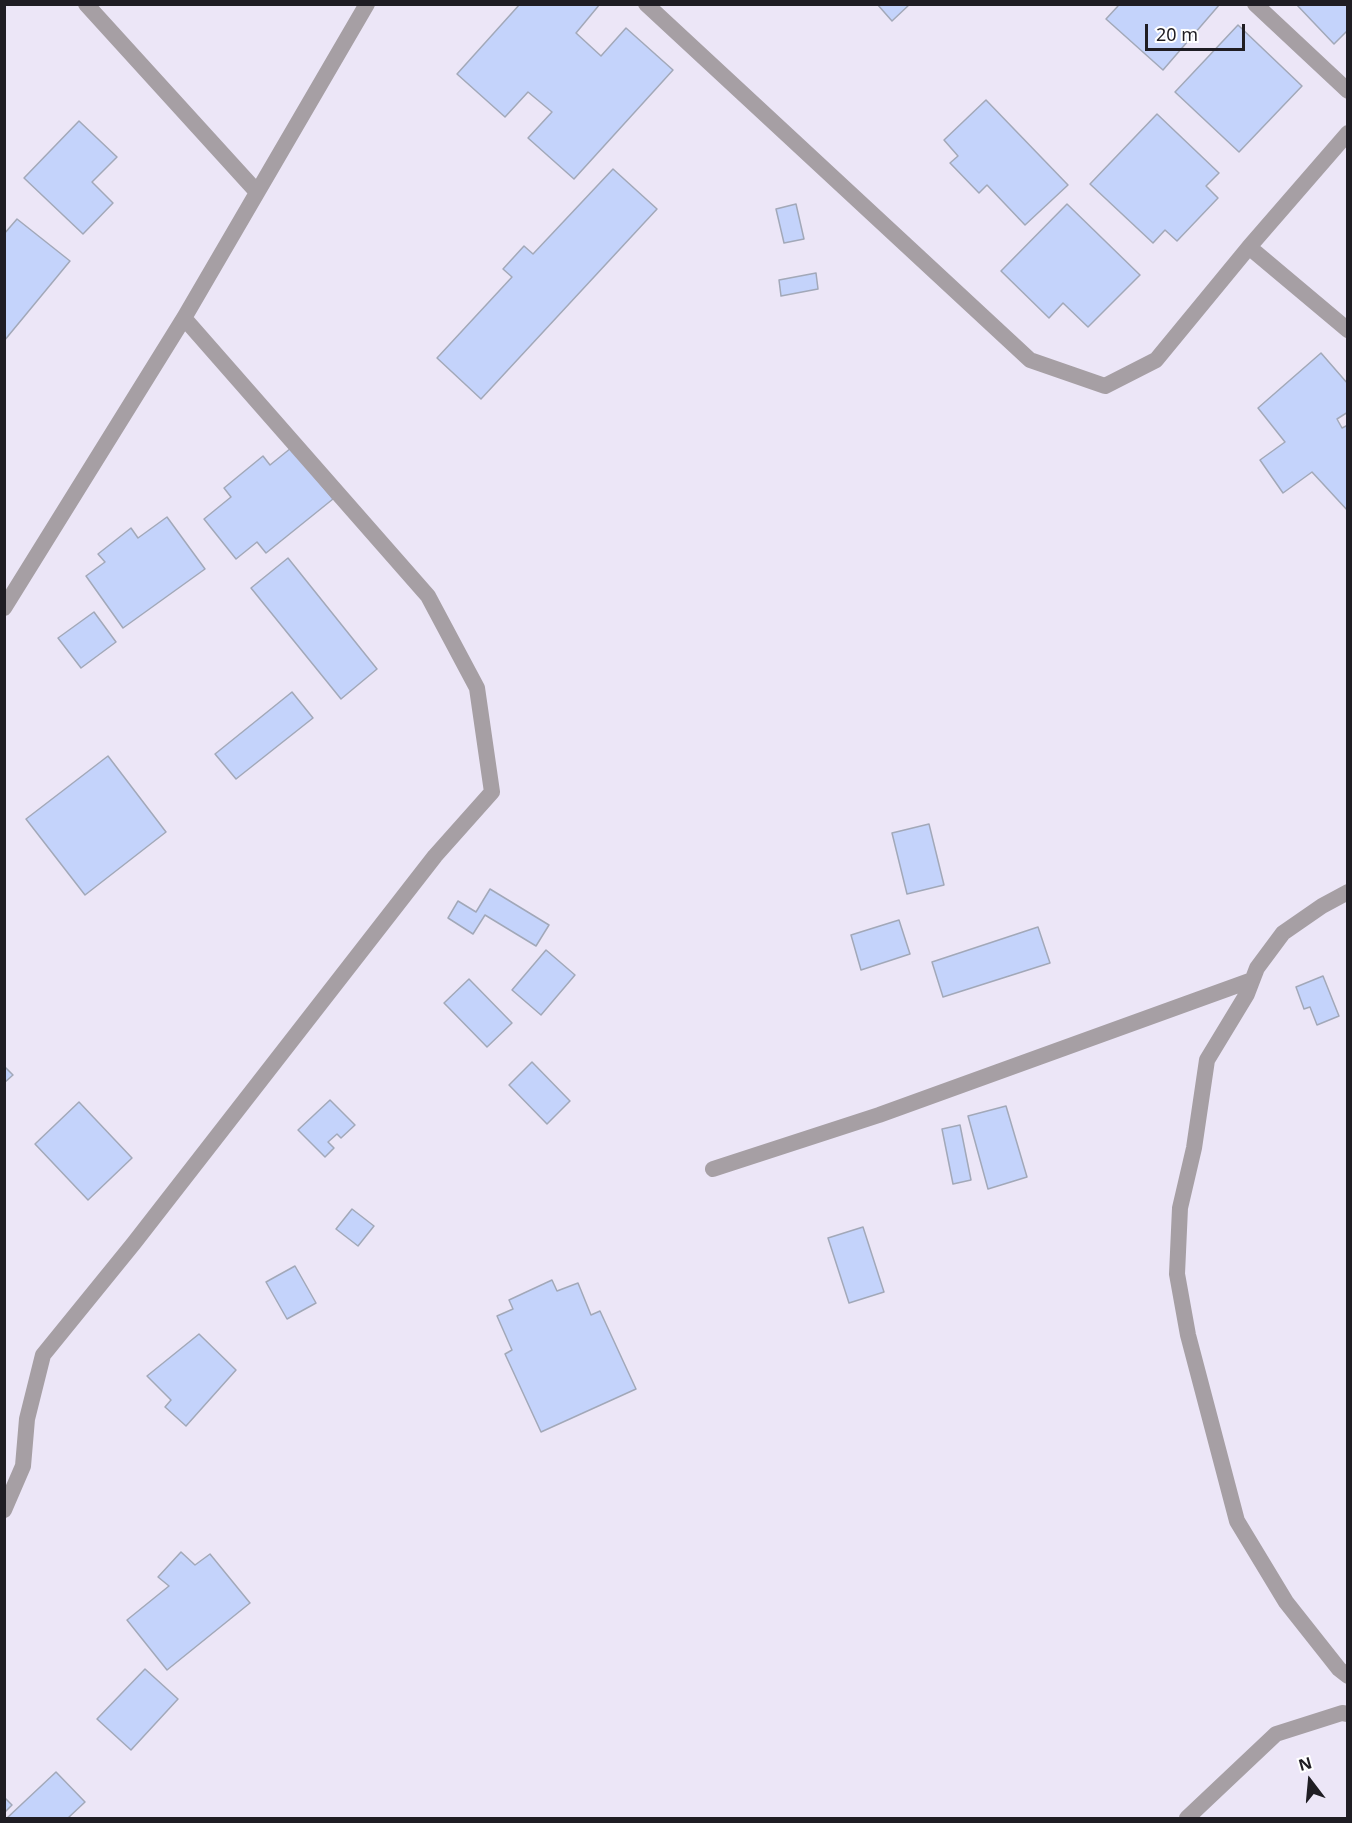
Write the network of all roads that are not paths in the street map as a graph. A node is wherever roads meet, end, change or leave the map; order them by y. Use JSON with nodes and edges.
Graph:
{"nodes":[{"id":1,"x":86,"y":4,"type":"edge"},
{"id":2,"x":367,"y":4,"type":"edge"},
{"id":3,"x":646,"y":4,"type":"edge"},
{"id":4,"x":1255,"y":4,"type":"edge"},
{"id":5,"x":1347,"y":91,"type":"edge"},
{"id":6,"x":1347,"y":133,"type":"edge"},
{"id":7,"x":257,"y":192,"type":"junction"},
{"id":8,"x":1249,"y":247,"type":"junction"},
{"id":9,"x":184,"y":318,"type":"junction"},
{"id":10,"x":1347,"y":330,"type":"edge"},
{"id":11,"x":4,"y":608,"type":"edge"},
{"id":12,"x":1347,"y":892,"type":"edge"},
{"id":13,"x":1252,"y":980,"type":"junction"},
{"id":14,"x":713,"y":1169,"type":"dead end"},
{"id":15,"x":4,"y":1510,"type":"edge"},
{"id":16,"x":1347,"y":1676,"type":"edge"},
{"id":17,"x":1347,"y":1714,"type":"edge"},
{"id":18,"x":1187,"y":1818,"type":"edge"}],
"edges":[{"from":1,"to":7,"type":"street"},
{"from":2,"to":7,"type":"street"},
{"from":3,"to":8,"type":"street"},
{"from":4,"to":5,"type":"street"},
{"from":6,"to":8,"type":"street"},
{"from":7,"to":9,"type":"street"},
{"from":8,"to":10,"type":"street"},
{"from":9,"to":11,"type":"street"},
{"from":9,"to":15,"type":"street"},
{"from":12,"to":13,"type":"street"},
{"from":13,"to":14,"type":"street"},
{"from":13,"to":16,"type":"street"},
{"from":17,"to":18,"type":"street"}]}
